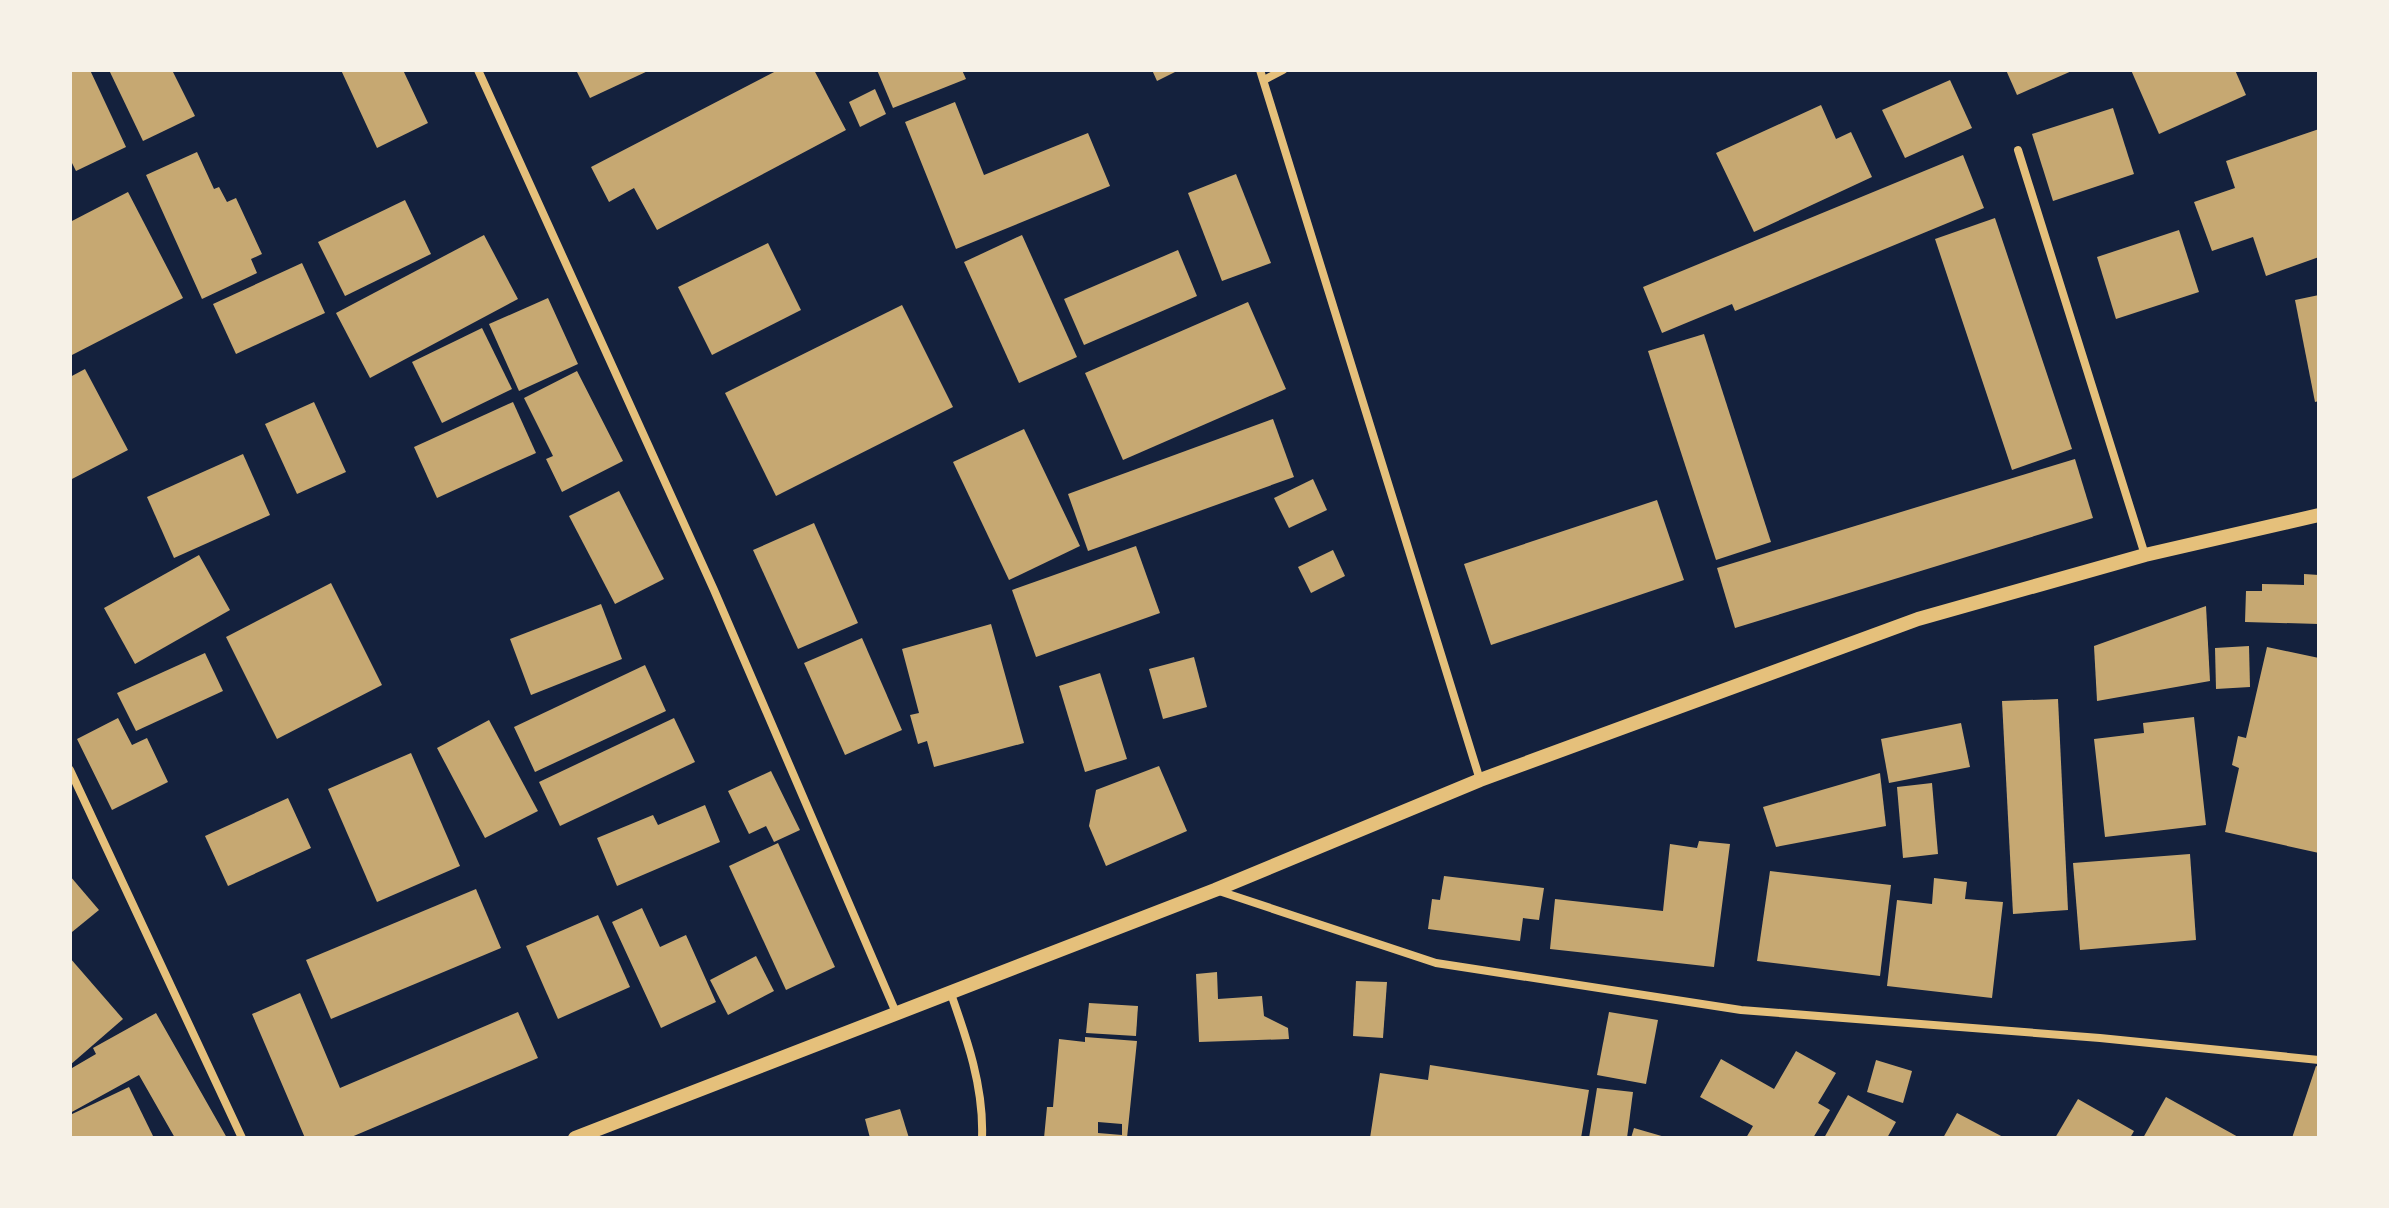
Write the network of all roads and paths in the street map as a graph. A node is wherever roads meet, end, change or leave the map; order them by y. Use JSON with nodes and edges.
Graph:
{"nodes":[{"id":1,"x":478,"y":70,"type":"edge"},
{"id":2,"x":1260,"y":70,"type":"edge"},
{"id":3,"x":1283,"y":70,"type":"edge"},
{"id":4,"x":1264,"y":80,"type":"junction"},
{"id":5,"x":2018,"y":150,"type":"dead end"},
{"id":6,"x":2319,"y":515,"type":"edge"},
{"id":7,"x":2145,"y":555,"type":"junction"},
{"id":8,"x":70,"y":770,"type":"edge"},
{"id":9,"x":1480,"y":780,"type":"junction"},
{"id":10,"x":1215,"y":890,"type":"junction"},
{"id":11,"x":949,"y":990,"type":"junction"},
{"id":12,"x":897,"y":1015,"type":"junction"},
{"id":13,"x":2319,"y":1060,"type":"edge"},
{"id":14,"x":242,"y":1138,"type":"edge"},
{"id":15,"x":575,"y":1138,"type":"edge"},
{"id":16,"x":982,"y":1138,"type":"edge"}],
"edges":[{"from":1,"to":12,"type":"street"},
{"from":2,"to":4,"type":"street"},
{"from":3,"to":4,"type":"street"},
{"from":4,"to":9,"type":"street"},
{"from":5,"to":7,"type":"street"},
{"from":6,"to":7,"type":"street"},
{"from":7,"to":9,"type":"street"},
{"from":8,"to":14,"type":"street"},
{"from":9,"to":10,"type":"street"},
{"from":10,"to":11,"type":"street"},
{"from":10,"to":13,"type":"street"},
{"from":11,"to":12,"type":"street"},
{"from":11,"to":16,"type":"street"},
{"from":12,"to":15,"type":"street"}]}
